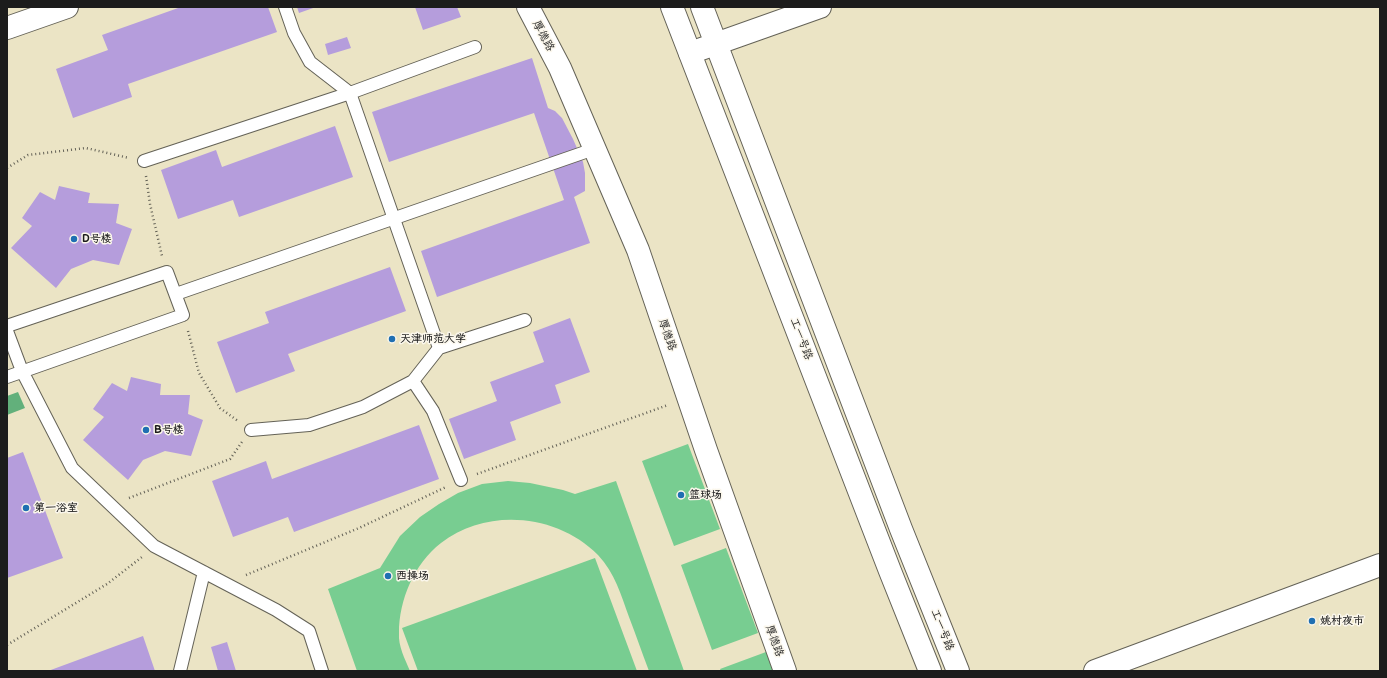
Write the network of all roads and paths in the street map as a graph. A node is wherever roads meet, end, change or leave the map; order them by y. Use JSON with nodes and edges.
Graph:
{"nodes":[{"id":1,"x":66,"y":7,"type":"edge"},
{"id":2,"x":285,"y":7,"type":"edge"},
{"id":3,"x":528,"y":7,"type":"edge"},
{"id":4,"x":672,"y":7,"type":"edge"},
{"id":5,"x":702,"y":7,"type":"edge"},
{"id":6,"x":820,"y":7,"type":"edge"},
{"id":7,"x":7,"y":28,"type":"edge"},
{"id":8,"x":716,"y":44,"type":"junction"},
{"id":9,"x":475,"y":48,"type":"dead end"},
{"id":10,"x":690,"y":54,"type":"junction"},
{"id":11,"x":350,"y":93,"type":"junction"},
{"id":12,"x":594,"y":149,"type":"junction"},
{"id":13,"x":144,"y":161,"type":"junction"},
{"id":14,"x":7,"y":168,"type":"edge"},
{"id":15,"x":394,"y":219,"type":"junction"},
{"id":16,"x":167,"y":272,"type":"junction"},
{"id":17,"x":176,"y":294,"type":"junction"},
{"id":18,"x":183,"y":315,"type":"junction"},
{"id":19,"x":525,"y":320,"type":"dead end"},
{"id":20,"x":7,"y":326,"type":"edge"},
{"id":21,"x":7,"y":331,"type":"edge"},
{"id":22,"x":439,"y":348,"type":"junction"},
{"id":23,"x":22,"y":371,"type":"junction"},
{"id":24,"x":7,"y":377,"type":"edge"},
{"id":25,"x":413,"y":381,"type":"junction"},
{"id":26,"x":252,"y":430,"type":"junction"},
{"id":27,"x":461,"y":480,"type":"dead end"},
{"id":28,"x":111,"y":505,"type":"junction"},
{"id":29,"x":154,"y":546,"type":"junction"},
{"id":30,"x":1380,"y":565,"type":"edge"},
{"id":31,"x":204,"y":572,"type":"junction"},
{"id":32,"x":7,"y":645,"type":"edge"},
{"id":33,"x":180,"y":671,"type":"edge"},
{"id":34,"x":322,"y":671,"type":"edge"},
{"id":35,"x":785,"y":671,"type":"edge"},
{"id":36,"x":930,"y":671,"type":"edge"},
{"id":37,"x":958,"y":671,"type":"edge"},
{"id":38,"x":1095,"y":671,"type":"edge"}],
"edges":[{"from":1,"to":7,"type":"main road"},
{"from":2,"to":11,"type":"lane"},
{"from":3,"to":12,"type":"main road","name":"厚德路"},
{"from":4,"to":10,"type":"main road","name":"工一号路"},
{"from":5,"to":8,"type":"main road","name":"工一号路"},
{"from":6,"to":8,"type":"main road"},
{"from":8,"to":10,"type":"main road"},
{"from":8,"to":37,"type":"main road","name":"工一号路"},
{"from":9,"to":11,"type":"lane"},
{"from":10,"to":36,"type":"main road","name":"工一号路"},
{"from":11,"to":13,"type":"lane"},
{"from":11,"to":15,"type":"lane"},
{"from":12,"to":15,"type":"lane"},
{"from":12,"to":35,"type":"main road","name":"厚德路"},
{"from":13,"to":14,"type":"path"},
{"from":13,"to":16,"type":"path"},
{"from":15,"to":17,"type":"lane"},
{"from":15,"to":22,"type":"lane"},
{"from":16,"to":17,"type":"lane"},
{"from":16,"to":20,"type":"lane"},
{"from":17,"to":18,"type":"lane"},
{"from":18,"to":23,"type":"lane"},
{"from":18,"to":26,"type":"path"},
{"from":19,"to":22,"type":"lane"},
{"from":21,"to":23,"type":"lane"},
{"from":22,"to":25,"type":"lane"},
{"from":23,"to":24,"type":"lane"},
{"from":23,"to":28,"type":"lane"},
{"from":25,"to":26,"type":"lane"},
{"from":25,"to":27,"type":"lane"},
{"from":26,"to":28,"type":"path"},
{"from":28,"to":29,"type":"lane"},
{"from":29,"to":31,"type":"lane"},
{"from":29,"to":32,"type":"path"},
{"from":30,"to":38,"type":"main road"},
{"from":31,"to":33,"type":"lane"},
{"from":31,"to":34,"type":"lane"}]}
